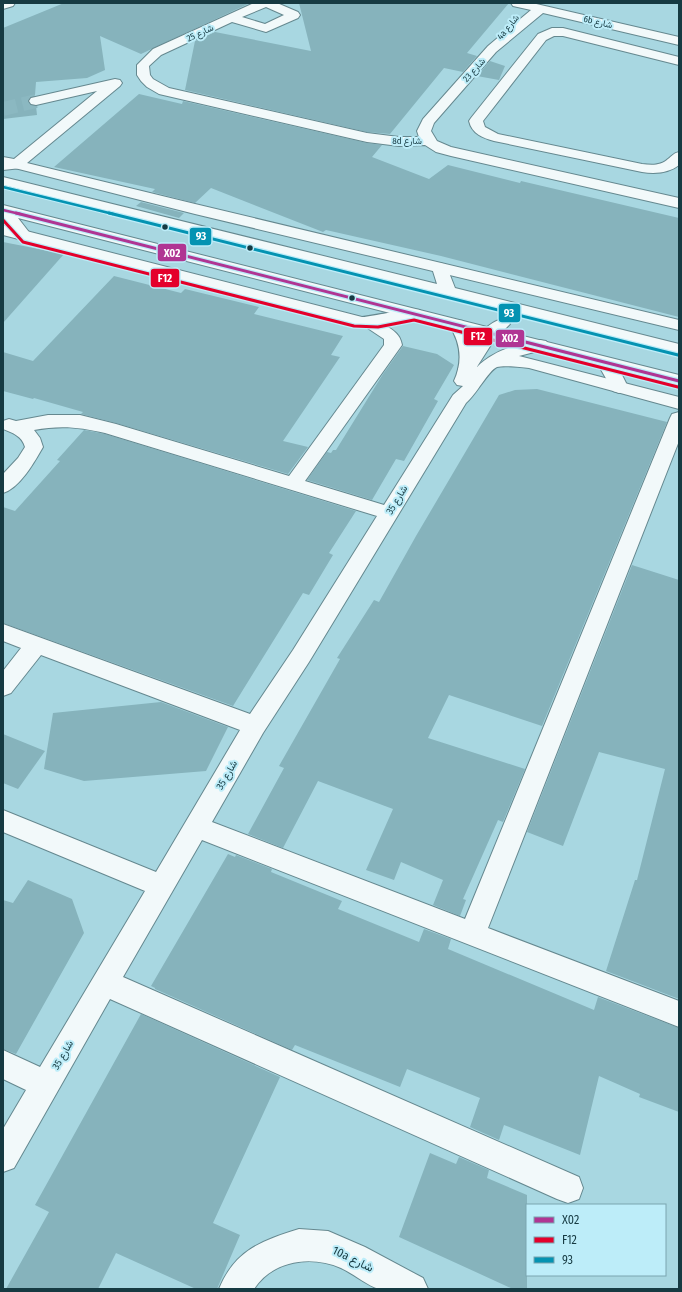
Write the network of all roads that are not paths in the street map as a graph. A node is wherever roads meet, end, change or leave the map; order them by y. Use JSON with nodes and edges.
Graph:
{"nodes":[{"id":1,"x":9,"y":3,"type":"edge"},
{"id":2,"x":266,"y":3,"type":"edge"},
{"id":3,"x":521,"y":4,"type":"edge"},
{"id":4,"x":3,"y":5,"type":"edge"},
{"id":5,"x":540,"y":8,"type":"junction"},
{"id":6,"x":231,"y":18,"type":"junction"},
{"id":7,"x":679,"y":29,"type":"edge"},
{"id":8,"x":676,"y":41,"type":"edge"},
{"id":9,"x":492,"y":49,"type":"junction"},
{"id":10,"x":157,"y":52,"type":"junction"},
{"id":11,"x":679,"y":62,"type":"edge"},
{"id":12,"x":142,"y":72,"type":"junction"},
{"id":13,"x":464,"y":81,"type":"junction"},
{"id":14,"x":115,"y":83,"type":"junction"},
{"id":15,"x":501,"y":88,"type":"junction"},
{"id":16,"x":164,"y":91,"type":"junction"},
{"id":17,"x":36,"y":101,"type":"tunnel mouth"},
{"id":18,"x":428,"y":140,"type":"junction"},
{"id":19,"x":679,"y":156,"type":"edge"},
{"id":20,"x":590,"y":157,"type":"junction"},
{"id":21,"x":7,"y":164,"type":"edge"},
{"id":22,"x":574,"y":179,"type":"junction"},
{"id":23,"x":3,"y":181,"type":"edge"},
{"id":24,"x":679,"y":203,"type":"edge"},
{"id":25,"x":3,"y":210,"type":"edge"},
{"id":26,"x":3,"y":230,"type":"edge"},
{"id":27,"x":24,"y":236,"type":"junction"},
{"id":28,"x":440,"y":268,"type":"junction"},
{"id":29,"x":448,"y":291,"type":"junction"},
{"id":30,"x":414,"y":314,"type":"junction"},
{"id":31,"x":370,"y":322,"type":"junction"},
{"id":32,"x":457,"y":325,"type":"junction"},
{"id":33,"x":679,"y":325,"type":"edge"},
{"id":34,"x":490,"y":333,"type":"junction"},
{"id":35,"x":540,"y":345,"type":"junction"},
{"id":36,"x":679,"y":349,"type":"edge"},
{"id":37,"x":606,"y":362,"type":"junction"},
{"id":38,"x":489,"y":365,"type":"junction"},
{"id":39,"x":467,"y":369,"type":"junction"},
{"id":40,"x":679,"y":381,"type":"edge"},
{"id":41,"x":619,"y":387,"type":"junction"},
{"id":42,"x":459,"y":399,"type":"junction"},
{"id":43,"x":679,"y":403,"type":"edge"},
{"id":44,"x":679,"y":418,"type":"edge"},
{"id":45,"x":10,"y":425,"type":"edge"},
{"id":46,"x":293,"y":484,"type":"junction"},
{"id":47,"x":3,"y":486,"type":"edge"},
{"id":48,"x":389,"y":513,"type":"junction"},
{"id":49,"x":3,"y":632,"type":"edge"},
{"id":50,"x":36,"y":645,"type":"junction"},
{"id":51,"x":3,"y":687,"type":"edge"},
{"id":52,"x":255,"y":726,"type":"junction"},
{"id":53,"x":3,"y":821,"type":"edge"},
{"id":54,"x":196,"y":827,"type":"junction"},
{"id":55,"x":162,"y":886,"type":"junction"},
{"id":56,"x":472,"y":934,"type":"junction"},
{"id":57,"x":105,"y":984,"type":"junction"},
{"id":58,"x":679,"y":1014,"type":"edge"},
{"id":59,"x":3,"y":1064,"type":"edge"},
{"id":60,"x":46,"y":1085,"type":"junction"},
{"id":61,"x":3,"y":1157,"type":"edge"},
{"id":62,"x":568,"y":1188,"type":"dead end"},
{"id":63,"x":235,"y":1289,"type":"edge"},
{"id":64,"x":412,"y":1289,"type":"edge"}],
"edges":[{"from":1,"to":4,"type":"street"},
{"from":2,"to":6,"type":"street","name":"شارع 25"},
{"from":2,"to":6,"type":"street"},
{"from":3,"to":5,"type":"street","name":"6b شارع"},
{"from":3,"to":9,"type":"street","name":"4a شارع"},
{"from":5,"to":8,"type":"street","name":"6b شارع"},
{"from":5,"to":9,"type":"street","name":"شارع 23"},
{"from":6,"to":10,"type":"street","name":"شارع 25"},
{"from":7,"to":8,"type":"street"},
{"from":9,"to":13,"type":"street","name":"شارع 23"},
{"from":10,"to":12,"type":"street","name":"شارع 25"},
{"from":10,"to":16,"type":"street"},
{"from":11,"to":15,"type":"street"},
{"from":12,"to":14,"type":"street"},
{"from":12,"to":16,"type":"street","name":"8d شارع"},
{"from":13,"to":15,"type":"street"},
{"from":13,"to":18,"type":"street","name":"شارع 23"},
{"from":14,"to":17,"type":"street"},
{"from":14,"to":21,"type":"street"},
{"from":15,"to":20,"type":"street"},
{"from":16,"to":18,"type":"street","name":"8d شارع"},
{"from":18,"to":22,"type":"street","name":"8d شارع"},
{"from":19,"to":20,"type":"street"},
{"from":20,"to":22,"type":"street"},
{"from":21,"to":28,"type":"street"},
{"from":22,"to":24,"type":"street","name":"8d شارع"},
{"from":23,"to":29,"type":"street"},
{"from":25,"to":27,"type":"street"},
{"from":25,"to":30,"type":"street"},
{"from":26,"to":27,"type":"street"},
{"from":27,"to":31,"type":"street"},
{"from":28,"to":29,"type":"street"},
{"from":28,"to":33,"type":"street"},
{"from":29,"to":36,"type":"street"},
{"from":30,"to":31,"type":"street"},
{"from":30,"to":32,"type":"street"},
{"from":31,"to":46,"type":"street"},
{"from":32,"to":34,"type":"street"},
{"from":32,"to":39,"type":"street","name":"شارع 35"},
{"from":34,"to":35,"type":"street"},
{"from":34,"to":36,"type":"street"},
{"from":34,"to":39,"type":"street"},
{"from":35,"to":37,"type":"street"},
{"from":35,"to":38,"type":"street","name":"شارع 35"},
{"from":37,"to":40,"type":"street"},
{"from":37,"to":41,"type":"street"},
{"from":38,"to":41,"type":"street"},
{"from":38,"to":42,"type":"street","name":"شارع 35"},
{"from":39,"to":42,"type":"street","name":"شارع 35"},
{"from":41,"to":43,"type":"street"},
{"from":42,"to":48,"type":"street","name":"شارع 35"},
{"from":44,"to":56,"type":"street"},
{"from":45,"to":46,"type":"street"},
{"from":45,"to":47,"type":"street"},
{"from":46,"to":48,"type":"street"},
{"from":48,"to":52,"type":"street","name":"شارع 35"},
{"from":49,"to":50,"type":"street"},
{"from":50,"to":51,"type":"street"},
{"from":50,"to":52,"type":"street"},
{"from":52,"to":54,"type":"street","name":"شارع 35"},
{"from":53,"to":55,"type":"street"},
{"from":54,"to":55,"type":"street","name":"شارع 35"},
{"from":54,"to":56,"type":"street"},
{"from":55,"to":57,"type":"street","name":"شارع 35"},
{"from":56,"to":58,"type":"street"},
{"from":57,"to":60,"type":"street","name":"شارع 35"},
{"from":57,"to":62,"type":"street"},
{"from":59,"to":60,"type":"street"},
{"from":60,"to":61,"type":"street","name":"شارع 35"},
{"from":63,"to":64,"type":"street","name":"10a شارع"}]}
